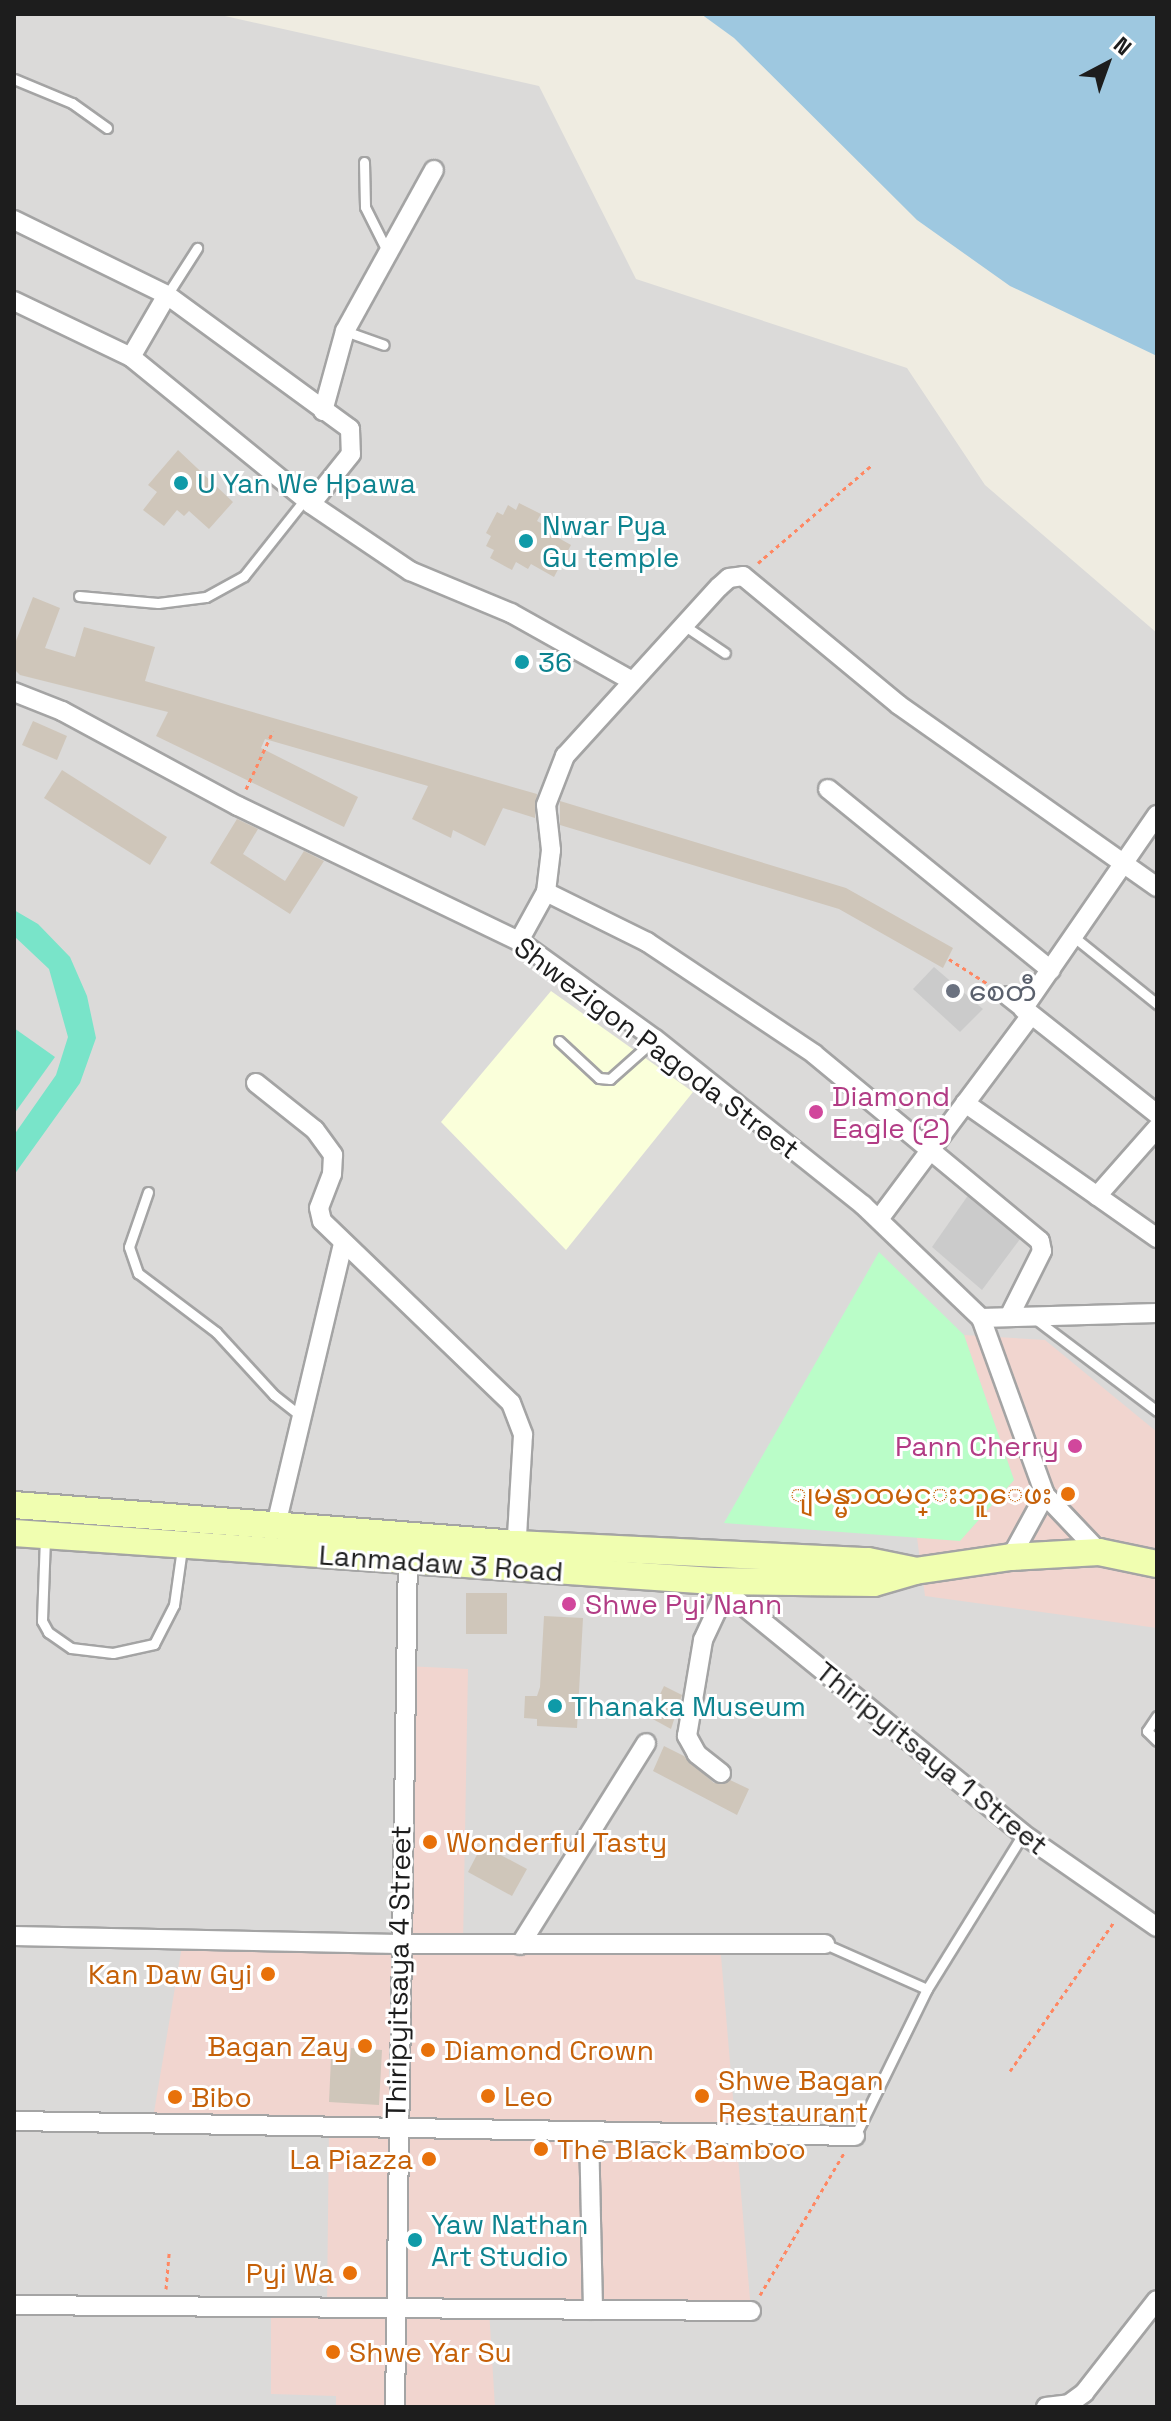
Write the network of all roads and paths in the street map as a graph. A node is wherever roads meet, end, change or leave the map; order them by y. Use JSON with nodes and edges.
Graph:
{"nodes":[{"id":1,"x":14,"y":79,"type":"edge"},
{"id":2,"x":107,"y":128,"type":"dead end"},
{"id":3,"x":364,"y":162,"type":"dead end"},
{"id":4,"x":434,"y":170,"type":"dead end"},
{"id":5,"x":14,"y":220,"type":"edge"},
{"id":6,"x":197,"y":248,"type":"dead end"},
{"id":7,"x":388,"y":253,"type":"junction"},
{"id":8,"x":167,"y":295,"type":"junction"},
{"id":9,"x":14,"y":301,"type":"edge"},
{"id":10,"x":345,"y":331,"type":"junction"},
{"id":11,"x":384,"y":345,"type":"dead end"},
{"id":12,"x":131,"y":357,"type":"junction"},
{"id":13,"x":323,"y":411,"type":"junction"},
{"id":14,"x":872,"y":465,"type":"dead end"},
{"id":15,"x":308,"y":502,"type":"junction"},
{"id":16,"x":743,"y":576,"type":"junction"},
{"id":17,"x":79,"y":596,"type":"dead end"},
{"id":18,"x":685,"y":626,"type":"junction"},
{"id":19,"x":725,"y":653,"type":"dead end"},
{"id":20,"x":632,"y":681,"type":"junction"},
{"id":21,"x":14,"y":692,"type":"edge"},
{"id":22,"x":273,"y":731,"type":"dead end"},
{"id":23,"x":828,"y":789,"type":"dead end"},
{"id":24,"x":238,"y":806,"type":"junction"},
{"id":25,"x":1157,"y":815,"type":"edge"},
{"id":26,"x":1123,"y":866,"type":"junction"},
{"id":27,"x":1157,"y":887,"type":"edge"},
{"id":28,"x":546,"y":892,"type":"junction"},
{"id":29,"x":1074,"y":937,"type":"junction"},
{"id":30,"x":519,"y":941,"type":"junction"},
{"id":31,"x":949,"y":959,"type":"dead end"},
{"id":32,"x":1051,"y":970,"type":"junction"},
{"id":33,"x":1008,"y":996,"type":"joint"},
{"id":34,"x":1157,"y":1004,"type":"edge"},
{"id":35,"x":1027,"y":1012,"type":"junction"},
{"id":36,"x":655,"y":1039,"type":"junction"},
{"id":37,"x":559,"y":1041,"type":"dead end"},
{"id":38,"x":256,"y":1083,"type":"dead end"},
{"id":39,"x":965,"y":1103,"type":"junction"},
{"id":40,"x":1157,"y":1114,"type":"edge"},
{"id":41,"x":1157,"y":1128,"type":"edge"},
{"id":42,"x":931,"y":1149,"type":"junction"},
{"id":43,"x":148,"y":1192,"type":"dead end"},
{"id":44,"x":1097,"y":1196,"type":"junction"},
{"id":45,"x":879,"y":1219,"type":"junction"},
{"id":46,"x":1157,"y":1238,"type":"edge"},
{"id":47,"x":343,"y":1244,"type":"junction"},
{"id":48,"x":1157,"y":1313,"type":"edge"},
{"id":49,"x":1019,"y":1314,"type":"junction"},
{"id":50,"x":981,"y":1318,"type":"junction"},
{"id":51,"x":1157,"y":1411,"type":"edge"},
{"id":52,"x":301,"y":1416,"type":"junction"},
{"id":53,"x":1045,"y":1495,"type":"junction"},
{"id":54,"x":14,"y":1505,"type":"edge"},
{"id":55,"x":276,"y":1525,"type":"junction"},
{"id":56,"x":14,"y":1533,"type":"edge"},
{"id":57,"x":45,"y":1535,"type":"junction"},
{"id":58,"x":183,"y":1545,"type":"junction"},
{"id":59,"x":408,"y":1549,"type":"junction"},
{"id":60,"x":1099,"y":1552,"type":"junction"},
{"id":61,"x":516,"y":1556,"type":"junction"},
{"id":62,"x":1011,"y":1557,"type":"junction"},
{"id":63,"x":1157,"y":1564,"type":"edge"},
{"id":64,"x":915,"y":1571,"type":"junction"},
{"id":65,"x":720,"y":1586,"type":"junction"},
{"id":66,"x":1157,"y":1716,"type":"edge"},
{"id":67,"x":1157,"y":1741,"type":"edge"},
{"id":68,"x":646,"y":1743,"type":"dead end"},
{"id":69,"x":721,"y":1773,"type":"dead end"},
{"id":70,"x":1023,"y":1834,"type":"junction"},
{"id":71,"x":1125,"y":1905,"type":"junction"},
{"id":72,"x":1157,"y":1927,"type":"edge"},
{"id":73,"x":14,"y":1936,"type":"edge"},
{"id":74,"x":398,"y":1944,"type":"junction"},
{"id":75,"x":825,"y":1944,"type":"joint"},
{"id":76,"x":520,"y":1945,"type":"junction"},
{"id":77,"x":927,"y":1989,"type":"junction"},
{"id":78,"x":1010,"y":2071,"type":"dead end"},
{"id":79,"x":14,"y":2121,"type":"edge"},
{"id":80,"x":395,"y":2128,"type":"junction"},
{"id":81,"x":589,"y":2132,"type":"junction"},
{"id":82,"x":855,"y":2136,"type":"junction"},
{"id":83,"x":169,"y":2253,"type":"dead end"},
{"id":84,"x":1157,"y":2300,"type":"edge"},
{"id":85,"x":14,"y":2305,"type":"edge"},
{"id":86,"x":164,"y":2305,"type":"junction"},
{"id":87,"x":395,"y":2308,"type":"junction"},
{"id":88,"x":593,"y":2310,"type":"junction"},
{"id":89,"x":751,"y":2311,"type":"joint"},
{"id":90,"x":395,"y":2407,"type":"edge"},
{"id":91,"x":1046,"y":2407,"type":"edge"}],
"edges":[{"from":1,"to":2,"type":"lane"},
{"from":3,"to":7,"type":"lane"},
{"from":4,"to":7,"type":"street"},
{"from":5,"to":8,"type":"street"},
{"from":6,"to":8,"type":"lane"},
{"from":7,"to":10,"type":"street"},
{"from":8,"to":12,"type":"street"},
{"from":8,"to":13,"type":"street"},
{"from":9,"to":12,"type":"street"},
{"from":10,"to":11,"type":"lane"},
{"from":10,"to":13,"type":"street"},
{"from":12,"to":15,"type":"street"},
{"from":13,"to":15,"type":"street"},
{"from":14,"to":16,"type":"path"},
{"from":15,"to":17,"type":"lane"},
{"from":15,"to":20,"type":"street"},
{"from":16,"to":18,"type":"street"},
{"from":16,"to":26,"type":"street"},
{"from":18,"to":19,"type":"lane"},
{"from":18,"to":20,"type":"street"},
{"from":20,"to":28,"type":"street"},
{"from":21,"to":24,"type":"street","name":"Shwezigon Pagoda Street"},
{"from":22,"to":24,"type":"path"},
{"from":23,"to":32,"type":"street"},
{"from":24,"to":30,"type":"street","name":"Shwezigon Pagoda Street"},
{"from":25,"to":26,"type":"street"},
{"from":26,"to":27,"type":"street"},
{"from":26,"to":29,"type":"street"},
{"from":28,"to":30,"type":"street"},
{"from":28,"to":42,"type":"street"},
{"from":29,"to":32,"type":"street"},
{"from":29,"to":34,"type":"lane"},
{"from":30,"to":36,"type":"street","name":"Shwezigon Pagoda Street"},
{"from":31,"to":33,"type":"path"},
{"from":32,"to":35,"type":"street"},
{"from":33,"to":35,"type":"street"},
{"from":35,"to":39,"type":"street"},
{"from":35,"to":40,"type":"street"},
{"from":36,"to":37,"type":"lane"},
{"from":36,"to":45,"type":"street","name":"Shwezigon Pagoda Street"},
{"from":38,"to":47,"type":"street"},
{"from":39,"to":42,"type":"street"},
{"from":39,"to":44,"type":"street"},
{"from":41,"to":44,"type":"street"},
{"from":42,"to":45,"type":"street"},
{"from":42,"to":49,"type":"street"},
{"from":43,"to":52,"type":"lane"},
{"from":44,"to":46,"type":"street"},
{"from":45,"to":50,"type":"street","name":"Shwezigon Pagoda Street"},
{"from":47,"to":52,"type":"street"},
{"from":47,"to":61,"type":"street"},
{"from":48,"to":49,"type":"street"},
{"from":49,"to":50,"type":"street"},
{"from":49,"to":51,"type":"lane"},
{"from":50,"to":53,"type":"street","name":"Shwezigon Pagoda Street"},
{"from":52,"to":55,"type":"street"},
{"from":53,"to":60,"type":"street","name":"Shwezigon Pagoda Street"},
{"from":53,"to":62,"type":"street"},
{"from":54,"to":55,"type":"main road","name":"Lanmadaw 3 Road"},
{"from":55,"to":59,"type":"main road","name":"Lanmadaw 3 Road"},
{"from":56,"to":57,"type":"main road","name":"Lanmadaw 3 Road"},
{"from":57,"to":58,"type":"main road","name":"Lanmadaw 3 Road"},
{"from":57,"to":58,"type":"lane"},
{"from":58,"to":59,"type":"main road","name":"Lanmadaw 3 Road"},
{"from":59,"to":61,"type":"main road","name":"Lanmadaw 3 Road"},
{"from":59,"to":74,"type":"street","name":"Thiripyitsaya 4 Street"},
{"from":60,"to":62,"type":"main road","name":"Lanmadaw 3 Road"},
{"from":60,"to":63,"type":"main road","name":"Lanmadaw 3 Road"},
{"from":61,"to":64,"type":"main road","name":"Lanmadaw 3 Road"},
{"from":61,"to":65,"type":"main road","name":"Lanmadaw 3 Road"},
{"from":62,"to":64,"type":"main road","name":"Lanmadaw 3 Road"},
{"from":64,"to":65,"type":"main road","name":"Lanmadaw 3 Road"},
{"from":65,"to":69,"type":"street"},
{"from":65,"to":70,"type":"street","name":"Thiripyitsaya 1 Street"},
{"from":66,"to":67,"type":"lane"},
{"from":68,"to":76,"type":"street"},
{"from":70,"to":71,"type":"street","name":"Thiripyitsaya 1 Street"},
{"from":70,"to":77,"type":"lane"},
{"from":71,"to":72,"type":"street","name":"Thiripyitsaya 1 Street"},
{"from":71,"to":78,"type":"path"},
{"from":73,"to":74,"type":"street"},
{"from":74,"to":76,"type":"street"},
{"from":74,"to":80,"type":"street","name":"Thiripyitsaya 4 Street"},
{"from":75,"to":76,"type":"street"},
{"from":75,"to":77,"type":"lane"},
{"from":77,"to":82,"type":"lane"},
{"from":79,"to":80,"type":"street"},
{"from":80,"to":81,"type":"street"},
{"from":80,"to":87,"type":"street","name":"Thiripyitsaya 4 Street"},
{"from":81,"to":82,"type":"street"},
{"from":81,"to":88,"type":"street"},
{"from":82,"to":89,"type":"path"},
{"from":83,"to":86,"type":"path"},
{"from":84,"to":91,"type":"street"},
{"from":85,"to":86,"type":"street"},
{"from":86,"to":87,"type":"street"},
{"from":87,"to":88,"type":"street"},
{"from":87,"to":90,"type":"street","name":"Thiripyitsaya 4 Street"},
{"from":88,"to":89,"type":"street"}]}
